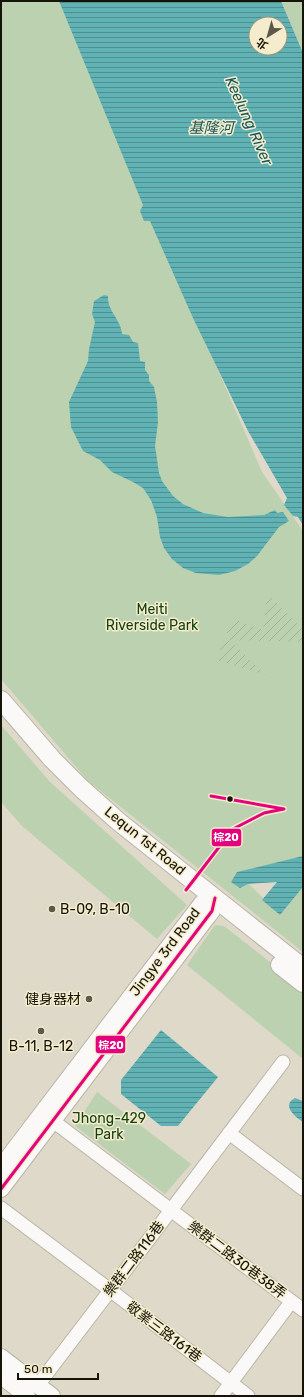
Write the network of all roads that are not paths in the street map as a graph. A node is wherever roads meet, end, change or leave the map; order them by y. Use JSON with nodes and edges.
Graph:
{"nodes":[{"id":1,"x":1,"y":700,"type":"edge"},
{"id":2,"x":1,"y":719,"type":"edge"},
{"id":3,"x":210,"y":904,"type":"junction"},
{"id":4,"x":303,"y":968,"type":"edge"},
{"id":5,"x":303,"y":983,"type":"edge"},
{"id":6,"x":283,"y":1062,"type":"dead end"},
{"id":7,"x":53,"y":1121,"type":"junction"},
{"id":8,"x":229,"y":1133,"type":"junction"},
{"id":9,"x":1,"y":1167,"type":"edge"},
{"id":10,"x":1,"y":1189,"type":"edge"},
{"id":11,"x":303,"y":1189,"type":"edge"},
{"id":12,"x":1,"y":1208,"type":"edge"},
{"id":13,"x":171,"y":1210,"type":"junction"},
{"id":14,"x":110,"y":1290,"type":"junction"},
{"id":15,"x":291,"y":1302,"type":"junction"},
{"id":16,"x":303,"y":1310,"type":"edge"},
{"id":17,"x":1,"y":1357,"type":"edge"},
{"id":18,"x":1,"y":1376,"type":"edge"},
{"id":19,"x":231,"y":1383,"type":"junction"},
{"id":20,"x":32,"y":1390,"type":"edge"},
{"id":21,"x":52,"y":1396,"type":"edge"},
{"id":22,"x":221,"y":1396,"type":"edge"},
{"id":23,"x":248,"y":1396,"type":"edge"}],
"edges":[{"from":1,"to":3,"type":"main road","name":"Lequn 1st Road"},
{"from":2,"to":3,"type":"main road","name":"Lequn 1st Road"},
{"from":3,"to":4,"type":"main road","name":"Lequn 1st Road"},
{"from":3,"to":5,"type":"main road","name":"Lequn 1st Road"},
{"from":3,"to":7,"type":"street","name":"Jingye 3rd Road"},
{"from":3,"to":9,"type":"street","name":"Jingye 3rd Road"},
{"from":6,"to":8,"type":"street","name":"樂群二路116巷"},
{"from":7,"to":10,"type":"street","name":"Jingye 3rd Road"},
{"from":7,"to":13,"type":"street","name":"樂群二路30巷38弄"},
{"from":8,"to":11,"type":"street"},
{"from":8,"to":13,"type":"street","name":"樂群二路116巷"},
{"from":12,"to":14,"type":"street","name":"敬業三路161巷"},
{"from":13,"to":14,"type":"street","name":"樂群二路116巷"},
{"from":13,"to":15,"type":"street","name":"樂群二路30巷38弄"},
{"from":14,"to":19,"type":"street","name":"敬業三路161巷"},
{"from":14,"to":20,"type":"street","name":"樂群二路116巷"},
{"from":15,"to":16,"type":"street","name":"樂群二路30巷38弄"},
{"from":15,"to":19,"type":"street"},
{"from":17,"to":20,"type":"street"},
{"from":18,"to":20,"type":"street"},
{"from":19,"to":22,"type":"street"},
{"from":19,"to":23,"type":"street","name":"敬業三路161巷"},
{"from":20,"to":21,"type":"street"}]}
